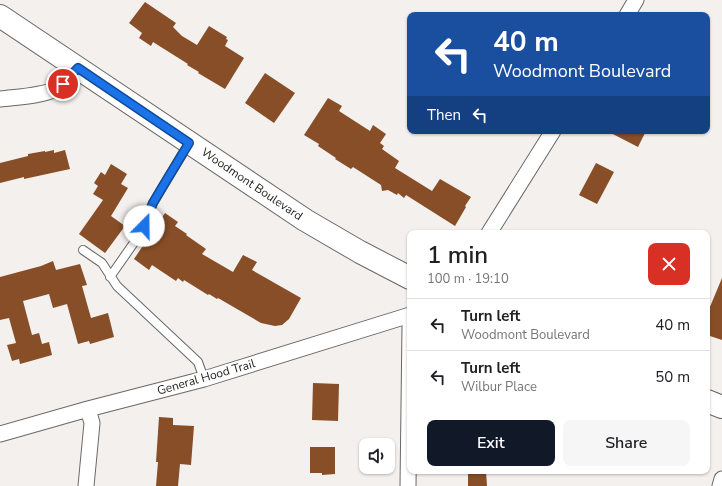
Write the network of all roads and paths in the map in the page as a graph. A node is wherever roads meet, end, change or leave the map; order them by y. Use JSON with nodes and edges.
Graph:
{"nodes":[{"id":1,"x":636,"y":0,"type":"edge"},
{"id":2,"x":629,"y":12,"type":"edge"},
{"id":3,"x":0,"y":16,"type":"edge"},
{"id":4,"x":78,"y":68,"type":"junction"},
{"id":5,"x":0,"y":99,"type":"edge"},
{"id":6,"x":551,"y":134,"type":"edge"},
{"id":7,"x":189,"y":143,"type":"junction"},
{"id":8,"x":491,"y":230,"type":"edge"},
{"id":9,"x":83,"y":250,"type":"dead end"},
{"id":10,"x":407,"y":276,"type":"edge"},
{"id":11,"x":110,"y":277,"type":"junction"},
{"id":12,"x":407,"y":316,"type":"edge"},
{"id":13,"x":204,"y":379,"type":"junction"},
{"id":14,"x":710,"y":402,"type":"edge"},
{"id":15,"x":722,"y":407,"type":"edge"},
{"id":16,"x":88,"y":408,"type":"junction"},
{"id":17,"x":0,"y":434,"type":"edge"},
{"id":18,"x":408,"y":474,"type":"edge"},
{"id":19,"x":722,"y":479,"type":"edge"},
{"id":20,"x":86,"y":486,"type":"edge"},
{"id":21,"x":408,"y":486,"type":"edge"},
{"id":22,"x":720,"y":486,"type":"edge"}],
"edges":[{"from":1,"to":2,"type":"street"},
{"from":3,"to":4,"type":"main road","name":"Woodmont Boulevard"},
{"from":4,"to":5,"type":"street"},
{"from":4,"to":7,"type":"main road","name":"Woodmont Boulevard"},
{"from":6,"to":8,"type":"street"},
{"from":7,"to":10,"type":"main road","name":"Woodmont Boulevard"},
{"from":7,"to":11,"type":"lane"},
{"from":9,"to":11,"type":"lane"},
{"from":11,"to":13,"type":"lane"},
{"from":12,"to":13,"type":"street","name":"General Hood Trail"},
{"from":13,"to":16,"type":"street","name":"General Hood Trail"},
{"from":14,"to":15,"type":"main road"},
{"from":16,"to":17,"type":"street","name":"General Hood Trail"},
{"from":16,"to":20,"type":"street"},
{"from":18,"to":21,"type":"street"},
{"from":19,"to":22,"type":"street"}]}
